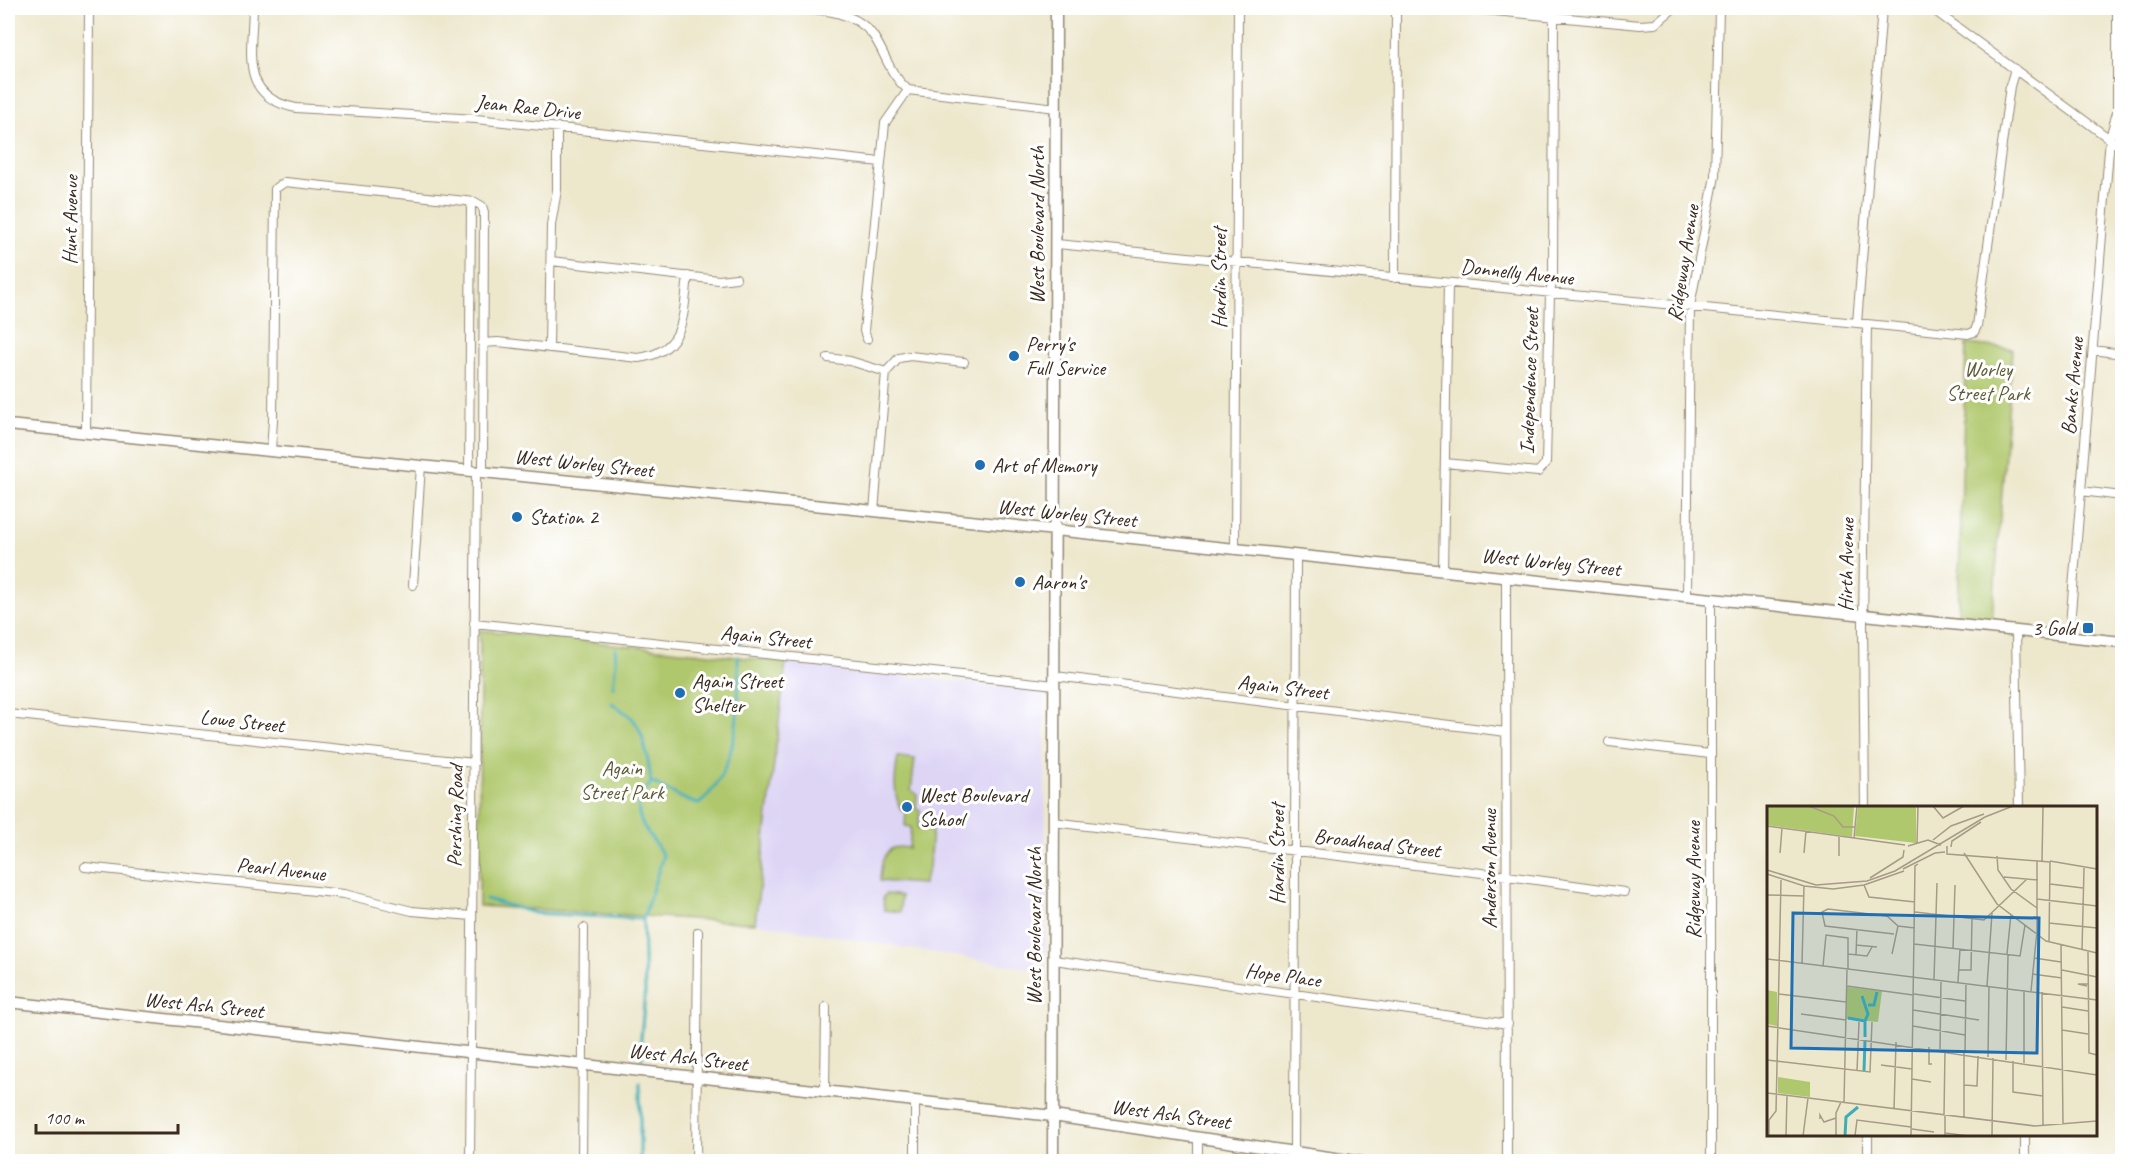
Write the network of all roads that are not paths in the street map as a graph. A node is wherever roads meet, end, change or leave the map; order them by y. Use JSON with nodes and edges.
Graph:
{"nodes":[{"id":1,"x":89,"y":8,"type":"edge"},
{"id":2,"x":253,"y":8,"type":"edge"},
{"id":3,"x":798,"y":8,"type":"edge"},
{"id":4,"x":1056,"y":8,"type":"edge"},
{"id":5,"x":1238,"y":8,"type":"edge"},
{"id":6,"x":1396,"y":8,"type":"edge"},
{"id":7,"x":1464,"y":8,"type":"edge"},
{"id":8,"x":1674,"y":8,"type":"edge"},
{"id":9,"x":1719,"y":8,"type":"edge"},
{"id":10,"x":1882,"y":8,"type":"edge"},
{"id":11,"x":1932,"y":8,"type":"edge"},
{"id":12,"x":2117,"y":8,"type":"edge"},
{"id":13,"x":1554,"y":16,"type":"junction"},
{"id":14,"x":2015,"y":69,"type":"junction"},
{"id":15,"x":908,"y":90,"type":"junction"},
{"id":16,"x":1056,"y":108,"type":"junction"},
{"id":17,"x":557,"y":127,"type":"junction"},
{"id":18,"x":2110,"y":138,"type":"junction"},
{"id":19,"x":2122,"y":148,"type":"edge"},
{"id":20,"x":881,"y":162,"type":"junction"},
{"id":21,"x":471,"y":201,"type":"junction"},
{"id":22,"x":1057,"y":244,"type":"junction"},
{"id":23,"x":551,"y":261,"type":"junction"},
{"id":24,"x":1237,"y":261,"type":"junction"},
{"id":25,"x":688,"y":276,"type":"junction"},
{"id":26,"x":736,"y":278,"type":"dead end"},
{"id":27,"x":1395,"y":278,"type":"junction"},
{"id":28,"x":1448,"y":283,"type":"junction"},
{"id":29,"x":1550,"y":293,"type":"junction"},
{"id":30,"x":1690,"y":306,"type":"junction"},
{"id":31,"x":1857,"y":323,"type":"junction"},
{"id":32,"x":1867,"y":324,"type":"junction"},
{"id":33,"x":867,"y":339,"type":"dead end"},
{"id":34,"x":483,"y":343,"type":"junction"},
{"id":35,"x":549,"y":348,"type":"junction"},
{"id":36,"x":2093,"y":350,"type":"junction"},
{"id":37,"x":2122,"y":354,"type":"edge"},
{"id":38,"x":828,"y":358,"type":"dead end"},
{"id":39,"x":964,"y":362,"type":"dead end"},
{"id":40,"x":886,"y":372,"type":"junction"},
{"id":41,"x":8,"y":424,"type":"edge"},
{"id":42,"x":86,"y":432,"type":"junction"},
{"id":43,"x":270,"y":450,"type":"junction"},
{"id":44,"x":1445,"y":463,"type":"junction"},
{"id":45,"x":421,"y":466,"type":"junction"},
{"id":46,"x":476,"y":472,"type":"junction"},
{"id":47,"x":2081,"y":491,"type":"junction"},
{"id":48,"x":2122,"y":496,"type":"edge"},
{"id":49,"x":874,"y":511,"type":"junction"},
{"id":50,"x":1055,"y":531,"type":"junction"},
{"id":51,"x":1235,"y":549,"type":"junction"},
{"id":52,"x":1296,"y":556,"type":"junction"},
{"id":53,"x":1443,"y":570,"type":"junction"},
{"id":54,"x":1506,"y":577,"type":"junction"},
{"id":55,"x":412,"y":585,"type":"dead end"},
{"id":56,"x":1687,"y":596,"type":"junction"},
{"id":57,"x":1711,"y":599,"type":"junction"},
{"id":58,"x":1864,"y":615,"type":"junction"},
{"id":59,"x":474,"y":623,"type":"junction"},
{"id":60,"x":2016,"y":631,"type":"junction"},
{"id":61,"x":2069,"y":636,"type":"junction"},
{"id":62,"x":2122,"y":642,"type":"edge"},
{"id":63,"x":1055,"y":681,"type":"junction"},
{"id":64,"x":1295,"y":706,"type":"junction"},
{"id":65,"x":8,"y":714,"type":"edge"},
{"id":66,"x":1506,"y":732,"type":"junction"},
{"id":67,"x":1609,"y":742,"type":"dead end"},
{"id":68,"x":1710,"y":754,"type":"junction"},
{"id":69,"x":474,"y":763,"type":"junction"},
{"id":70,"x":1865,"y":806,"type":"edge"},
{"id":71,"x":2019,"y":806,"type":"edge"},
{"id":72,"x":1053,"y":822,"type":"junction"},
{"id":73,"x":1295,"y":850,"type":"junction"},
{"id":74,"x":86,"y":867,"type":"dead end"},
{"id":75,"x":1507,"y":876,"type":"junction"},
{"id":76,"x":1624,"y":892,"type":"dead end"},
{"id":77,"x":472,"y":916,"type":"junction"},
{"id":78,"x":584,"y":928,"type":"dead end"},
{"id":79,"x":698,"y":933,"type":"dead end"},
{"id":80,"x":1054,"y":960,"type":"junction"},
{"id":81,"x":1294,"y":995,"type":"junction"},
{"id":82,"x":8,"y":1002,"type":"edge"},
{"id":83,"x":826,"y":1007,"type":"dead end"},
{"id":84,"x":1508,"y":1024,"type":"junction"},
{"id":85,"x":470,"y":1054,"type":"junction"},
{"id":86,"x":582,"y":1064,"type":"junction"},
{"id":87,"x":697,"y":1078,"type":"junction"},
{"id":88,"x":825,"y":1093,"type":"junction"},
{"id":89,"x":915,"y":1101,"type":"junction"},
{"id":90,"x":1053,"y":1116,"type":"junction"},
{"id":91,"x":1868,"y":1136,"type":"edge"},
{"id":92,"x":2025,"y":1136,"type":"edge"},
{"id":93,"x":1198,"y":1138,"type":"junction"},
{"id":94,"x":1294,"y":1152,"type":"junction"},
{"id":95,"x":1334,"y":1159,"type":"edge"},
{"id":96,"x":470,"y":1161,"type":"edge"},
{"id":97,"x":582,"y":1161,"type":"edge"},
{"id":98,"x":696,"y":1161,"type":"edge"},
{"id":99,"x":915,"y":1161,"type":"edge"},
{"id":100,"x":1053,"y":1161,"type":"edge"},
{"id":101,"x":1198,"y":1161,"type":"edge"},
{"id":102,"x":1362,"y":1161,"type":"edge"},
{"id":103,"x":1507,"y":1161,"type":"edge"},
{"id":104,"x":1711,"y":1161,"type":"edge"},
{"id":105,"x":1868,"y":1161,"type":"edge"},
{"id":106,"x":2025,"y":1161,"type":"edge"}],
"edges":[{"from":1,"to":42,"type":"street","name":"Hunt Avenue"},
{"from":2,"to":17,"type":"street","name":"Jean Rae Drive"},
{"from":3,"to":15,"type":"street"},
{"from":4,"to":16,"type":"street","name":"West Boulevard North"},
{"from":5,"to":24,"type":"street","name":"Hardin Street"},
{"from":6,"to":27,"type":"street"},
{"from":7,"to":13,"type":"street"},
{"from":8,"to":13,"type":"street"},
{"from":9,"to":30,"type":"street","name":"Ridgeway Avenue"},
{"from":10,"to":31,"type":"street"},
{"from":11,"to":14,"type":"street"},
{"from":12,"to":18,"type":"street","name":"Banks Avenue"},
{"from":13,"to":29,"type":"street","name":"Independence Street"},
{"from":14,"to":18,"type":"street"},
{"from":14,"to":32,"type":"street","name":"Donnelly Avenue"},
{"from":15,"to":16,"type":"street"},
{"from":15,"to":20,"type":"street"},
{"from":16,"to":22,"type":"street","name":"West Boulevard North"},
{"from":17,"to":20,"type":"street","name":"Jean Rae Drive"},
{"from":17,"to":23,"type":"street"},
{"from":18,"to":19,"type":"street"},
{"from":18,"to":36,"type":"street","name":"Banks Avenue"},
{"from":20,"to":33,"type":"street"},
{"from":21,"to":34,"type":"street","name":"Pershing Road"},
{"from":21,"to":43,"type":"street"},
{"from":21,"to":46,"type":"street"},
{"from":22,"to":24,"type":"street","name":"Donnelly Avenue"},
{"from":22,"to":50,"type":"street","name":"West Boulevard North"},
{"from":23,"to":25,"type":"street"},
{"from":23,"to":35,"type":"street"},
{"from":24,"to":27,"type":"street","name":"Donnelly Avenue"},
{"from":24,"to":51,"type":"street","name":"Hardin Street"},
{"from":25,"to":26,"type":"street"},
{"from":25,"to":35,"type":"street"},
{"from":27,"to":28,"type":"street","name":"Donnelly Avenue"},
{"from":28,"to":29,"type":"street","name":"Donnelly Avenue"},
{"from":28,"to":44,"type":"street"},
{"from":29,"to":30,"type":"street","name":"Donnelly Avenue"},
{"from":29,"to":44,"type":"street","name":"Independence Street"},
{"from":30,"to":31,"type":"street","name":"Donnelly Avenue"},
{"from":30,"to":56,"type":"street","name":"Ridgeway Avenue"},
{"from":31,"to":32,"type":"street","name":"Donnelly Avenue"},
{"from":32,"to":58,"type":"street","name":"Hirth Avenue"},
{"from":34,"to":35,"type":"street"},
{"from":34,"to":46,"type":"street","name":"Pershing Road"},
{"from":36,"to":37,"type":"street"},
{"from":36,"to":47,"type":"street","name":"Banks Avenue"},
{"from":38,"to":40,"type":"street"},
{"from":39,"to":40,"type":"street"},
{"from":40,"to":49,"type":"street"},
{"from":41,"to":42,"type":"street","name":"West Worley Street"},
{"from":42,"to":43,"type":"street","name":"West Worley Street"},
{"from":43,"to":45,"type":"street","name":"West Worley Street"},
{"from":44,"to":53,"type":"street"},
{"from":45,"to":46,"type":"street","name":"West Worley Street"},
{"from":45,"to":55,"type":"street"},
{"from":46,"to":49,"type":"street","name":"West Worley Street"},
{"from":46,"to":59,"type":"street","name":"Pershing Road"},
{"from":47,"to":48,"type":"street"},
{"from":47,"to":61,"type":"street","name":"Banks Avenue"},
{"from":49,"to":50,"type":"street","name":"West Worley Street"},
{"from":50,"to":51,"type":"street","name":"West Worley Street"},
{"from":50,"to":63,"type":"street","name":"West Boulevard North"},
{"from":51,"to":52,"type":"street","name":"West Worley Street"},
{"from":52,"to":53,"type":"street","name":"West Worley Street"},
{"from":52,"to":64,"type":"street","name":"Hardin Street"},
{"from":53,"to":54,"type":"street","name":"West Worley Street"},
{"from":54,"to":56,"type":"street","name":"West Worley Street"},
{"from":54,"to":66,"type":"street","name":"Anderson Avenue"},
{"from":56,"to":57,"type":"street","name":"West Worley Street"},
{"from":57,"to":58,"type":"street","name":"West Worley Street"},
{"from":57,"to":68,"type":"street","name":"Ridgeway Avenue"},
{"from":58,"to":60,"type":"street","name":"West Worley Street"},
{"from":58,"to":70,"type":"street","name":"Hirth Avenue"},
{"from":59,"to":63,"type":"street","name":"Again Street"},
{"from":59,"to":69,"type":"street","name":"Pershing Road"},
{"from":60,"to":61,"type":"street","name":"West Worley Street"},
{"from":60,"to":71,"type":"street"},
{"from":61,"to":62,"type":"street","name":"West Worley Street"},
{"from":63,"to":64,"type":"street","name":"Again Street"},
{"from":63,"to":72,"type":"street","name":"West Boulevard North"},
{"from":64,"to":66,"type":"street","name":"Again Street"},
{"from":64,"to":73,"type":"street","name":"Hardin Street"},
{"from":65,"to":69,"type":"street","name":"Lowe Street"},
{"from":66,"to":75,"type":"street","name":"Anderson Avenue"},
{"from":67,"to":68,"type":"street"},
{"from":68,"to":104,"type":"street","name":"Ridgeway Avenue"},
{"from":69,"to":77,"type":"street","name":"Pershing Road"},
{"from":72,"to":73,"type":"street","name":"Broadhead Street"},
{"from":72,"to":80,"type":"street","name":"West Boulevard North"},
{"from":73,"to":75,"type":"street","name":"Broadhead Street"},
{"from":73,"to":81,"type":"street","name":"Hardin Street"},
{"from":74,"to":77,"type":"street","name":"Pearl Avenue"},
{"from":75,"to":76,"type":"street","name":"Broadhead Street"},
{"from":75,"to":84,"type":"street","name":"Anderson Avenue"},
{"from":77,"to":85,"type":"street","name":"Pershing Road"},
{"from":78,"to":86,"type":"street"},
{"from":79,"to":87,"type":"street"},
{"from":80,"to":81,"type":"street","name":"Hope Place"},
{"from":80,"to":90,"type":"street","name":"West Boulevard North"},
{"from":81,"to":84,"type":"street","name":"Hope Place"},
{"from":81,"to":94,"type":"street","name":"Hardin Street"},
{"from":82,"to":85,"type":"street","name":"West Ash Street"},
{"from":83,"to":88,"type":"street"},
{"from":84,"to":103,"type":"street","name":"Anderson Avenue"},
{"from":85,"to":86,"type":"street","name":"West Ash Street"},
{"from":85,"to":96,"type":"street","name":"Pershing Road"},
{"from":86,"to":87,"type":"street","name":"West Ash Street"},
{"from":86,"to":97,"type":"street"},
{"from":87,"to":88,"type":"street","name":"West Ash Street"},
{"from":87,"to":98,"type":"street"},
{"from":88,"to":89,"type":"street","name":"West Ash Street"},
{"from":89,"to":90,"type":"street","name":"West Ash Street"},
{"from":89,"to":99,"type":"street"},
{"from":90,"to":93,"type":"street","name":"West Ash Street"},
{"from":90,"to":100,"type":"street","name":"West Boulevard North"},
{"from":91,"to":105,"type":"street"},
{"from":92,"to":106,"type":"street"},
{"from":93,"to":94,"type":"street","name":"West Ash Street"},
{"from":93,"to":101,"type":"street"},
{"from":94,"to":95,"type":"street","name":"West Ash Street"},
{"from":95,"to":102,"type":"street","name":"West Ash Street"}]}
